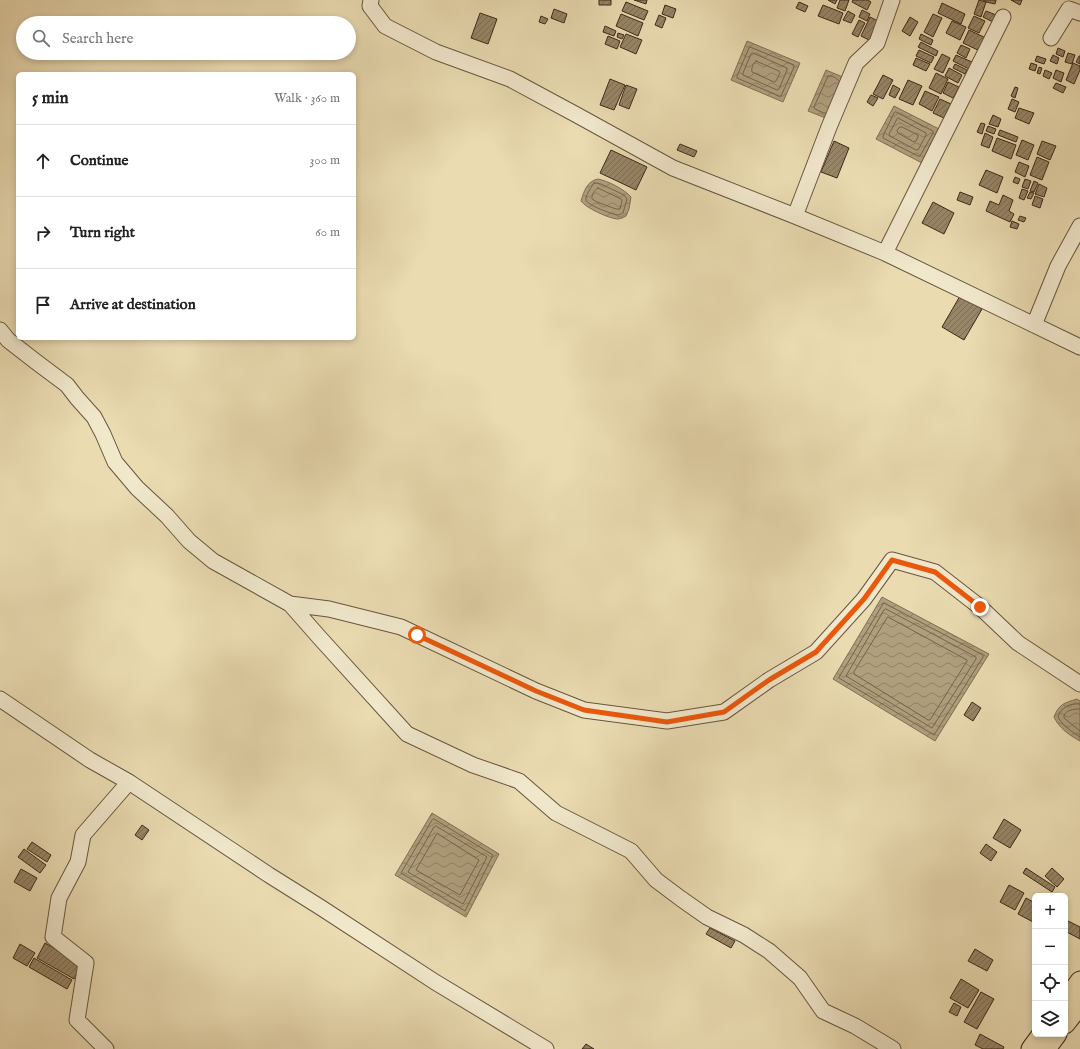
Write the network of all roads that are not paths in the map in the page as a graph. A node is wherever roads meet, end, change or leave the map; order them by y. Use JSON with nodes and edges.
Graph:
{"nodes":[{"id":1,"x":371,"y":0,"type":"edge"},
{"id":2,"x":892,"y":0,"type":"edge"},
{"id":3,"x":1080,"y":13,"type":"edge"},
{"id":4,"x":1003,"y":18,"type":"dead end"},
{"id":5,"x":1051,"y":38,"type":"dead end"},
{"id":6,"x":795,"y":216,"type":"junction"},
{"id":7,"x":1080,"y":226,"type":"edge"},
{"id":8,"x":885,"y":253,"type":"junction"},
{"id":9,"x":1034,"y":325,"type":"junction"},
{"id":10,"x":0,"y":330,"type":"edge"},
{"id":11,"x":1080,"y":347,"type":"edge"},
{"id":12,"x":290,"y":604,"type":"junction"},
{"id":13,"x":1080,"y":684,"type":"edge"},
{"id":14,"x":0,"y":699,"type":"edge"},
{"id":15,"x":129,"y":782,"type":"junction"},
{"id":16,"x":1080,"y":982,"type":"edge"},
{"id":17,"x":1066,"y":1001,"type":"edge"},
{"id":18,"x":1080,"y":1005,"type":"edge"},
{"id":19,"x":1068,"y":1020,"type":"edge"},
{"id":20,"x":1040,"y":1037,"type":"edge"},
{"id":21,"x":1055,"y":1037,"type":"edge"},
{"id":22,"x":106,"y":1049,"type":"edge"},
{"id":23,"x":546,"y":1049,"type":"edge"},
{"id":24,"x":893,"y":1049,"type":"edge"},
{"id":25,"x":1031,"y":1049,"type":"edge"},
{"id":26,"x":1046,"y":1049,"type":"edge"}],
"edges":[{"from":1,"to":6,"type":"street"},
{"from":2,"to":6,"type":"street"},
{"from":3,"to":5,"type":"street"},
{"from":4,"to":8,"type":"street"},
{"from":6,"to":8,"type":"street"},
{"from":7,"to":9,"type":"street"},
{"from":8,"to":9,"type":"street"},
{"from":9,"to":11,"type":"street"},
{"from":10,"to":12,"type":"street"},
{"from":12,"to":13,"type":"street"},
{"from":12,"to":24,"type":"street"},
{"from":14,"to":15,"type":"street"},
{"from":15,"to":22,"type":"street"},
{"from":15,"to":23,"type":"street"},
{"from":16,"to":17,"type":"main road"},
{"from":18,"to":19,"type":"main road"},
{"from":20,"to":25,"type":"main road"},
{"from":21,"to":26,"type":"main road"}]}
